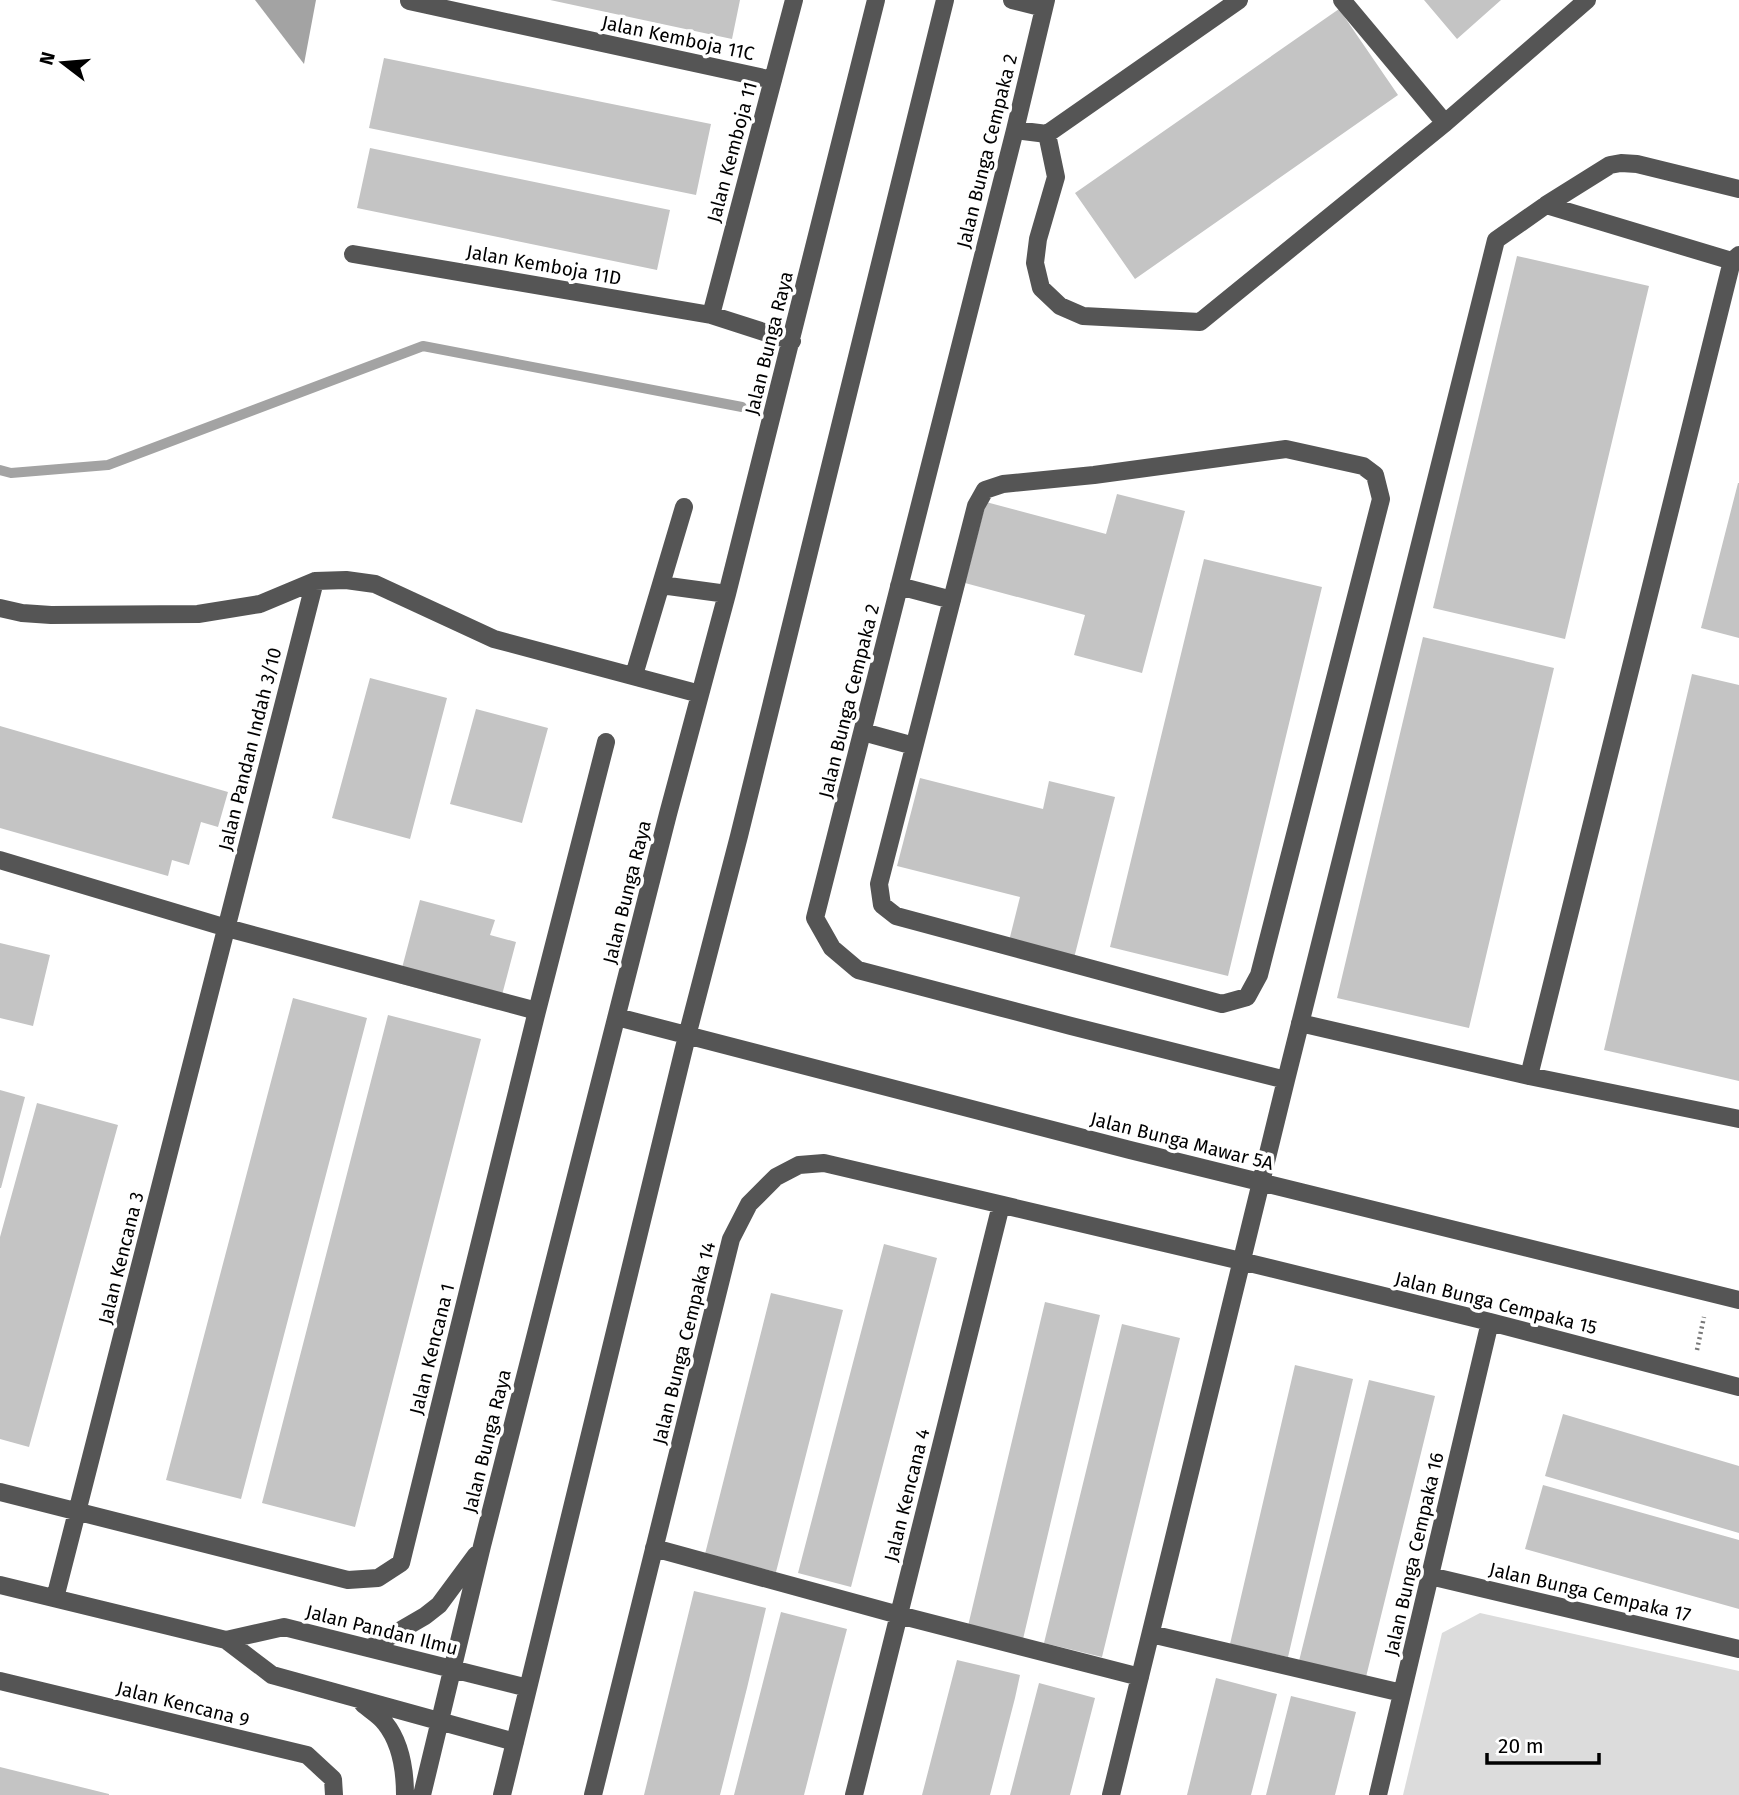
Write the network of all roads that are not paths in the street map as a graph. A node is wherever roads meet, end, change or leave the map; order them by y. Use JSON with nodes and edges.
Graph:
{"nodes":[{"id":1,"x":794,"y":0,"type":"edge"},
{"id":2,"x":876,"y":0,"type":"edge"},
{"id":3,"x":945,"y":0,"type":"edge"},
{"id":4,"x":1012,"y":0,"type":"edge"},
{"id":5,"x":1238,"y":0,"type":"edge"},
{"id":6,"x":1342,"y":0,"type":"edge"},
{"id":7,"x":1587,"y":0,"type":"edge"},
{"id":8,"x":409,"y":1,"type":"edge"},
{"id":9,"x":1045,"y":4,"type":"edge"},
{"id":10,"x":773,"y":80,"type":"junction"},
{"id":11,"x":1445,"y":123,"type":"junction"},
{"id":12,"x":1015,"y":130,"type":"junction"},
{"id":13,"x":1047,"y":134,"type":"junction"},
{"id":14,"x":1739,"y":189,"type":"edge"},
{"id":15,"x":1546,"y":205,"type":"junction"},
{"id":16,"x":353,"y":254,"type":"dead end"},
{"id":17,"x":1735,"y":258,"type":"edge"},
{"id":18,"x":720,"y":317,"type":"junction"},
{"id":19,"x":792,"y":341,"type":"junction"},
{"id":20,"x":684,"y":507,"type":"dead end"},
{"id":21,"x":315,"y":581,"type":"junction"},
{"id":22,"x":661,"y":585,"type":"junction"},
{"id":23,"x":899,"y":586,"type":"junction"},
{"id":24,"x":727,"y":594,"type":"junction"},
{"id":25,"x":952,"y":600,"type":"junction"},
{"id":26,"x":0,"y":608,"type":"edge"},
{"id":27,"x":634,"y":675,"type":"junction"},
{"id":28,"x":700,"y":694,"type":"junction"},
{"id":29,"x":863,"y":732,"type":"junction"},
{"id":30,"x":606,"y":742,"type":"dead end"},
{"id":31,"x":914,"y":746,"type":"junction"},
{"id":32,"x":0,"y":860,"type":"edge"},
{"id":33,"x":227,"y":928,"type":"junction"},
{"id":34,"x":537,"y":1011,"type":"junction"},
{"id":35,"x":617,"y":1017,"type":"junction"},
{"id":36,"x":1300,"y":1023,"type":"junction"},
{"id":37,"x":687,"y":1036,"type":"junction"},
{"id":38,"x":1529,"y":1076,"type":"junction"},
{"id":39,"x":1286,"y":1080,"type":"junction"},
{"id":40,"x":1739,"y":1119,"type":"edge"},
{"id":41,"x":1261,"y":1181,"type":"junction"},
{"id":42,"x":1001,"y":1205,"type":"junction"},
{"id":43,"x":1241,"y":1261,"type":"junction"},
{"id":44,"x":1739,"y":1300,"type":"edge"},
{"id":45,"x":1490,"y":1322,"type":"junction"},
{"id":46,"x":1739,"y":1387,"type":"edge"},
{"id":47,"x":0,"y":1492,"type":"edge"},
{"id":48,"x":77,"y":1511,"type":"junction"},
{"id":49,"x":482,"y":1546,"type":"junction"},
{"id":50,"x":654,"y":1548,"type":"junction"},
{"id":51,"x":1430,"y":1576,"type":"junction"},
{"id":52,"x":0,"y":1585,"type":"edge"},
{"id":53,"x":55,"y":1598,"type":"junction"},
{"id":54,"x":899,"y":1615,"type":"junction"},
{"id":55,"x":1151,"y":1634,"type":"junction"},
{"id":56,"x":226,"y":1640,"type":"junction"},
{"id":57,"x":370,"y":1648,"type":"junction"},
{"id":58,"x":1739,"y":1649,"type":"edge"},
{"id":59,"x":452,"y":1669,"type":"junction"},
{"id":60,"x":1140,"y":1677,"type":"junction"},
{"id":61,"x":0,"y":1681,"type":"edge"},
{"id":62,"x":528,"y":1688,"type":"junction"},
{"id":63,"x":1402,"y":1693,"type":"junction"},
{"id":64,"x":358,"y":1699,"type":"junction"},
{"id":65,"x":439,"y":1722,"type":"junction"},
{"id":66,"x":515,"y":1742,"type":"junction"},
{"id":67,"x":334,"y":1795,"type":"edge"},
{"id":68,"x":405,"y":1795,"type":"edge"},
{"id":69,"x":422,"y":1795,"type":"edge"},
{"id":70,"x":502,"y":1795,"type":"edge"},
{"id":71,"x":593,"y":1795,"type":"edge"},
{"id":72,"x":855,"y":1795,"type":"edge"},
{"id":73,"x":1111,"y":1795,"type":"edge"},
{"id":74,"x":1378,"y":1795,"type":"edge"}],
"edges":[{"from":1,"to":10,"type":"street","name":"Jalan Kemboja 11"},
{"from":2,"to":19,"type":"street","name":"Jalan Bunga Raya"},
{"from":3,"to":37,"type":"street"},
{"from":4,"to":9,"type":"street"},
{"from":5,"to":13,"type":"street"},
{"from":6,"to":11,"type":"street"},
{"from":7,"to":11,"type":"street"},
{"from":8,"to":10,"type":"street","name":"Jalan Kemboja 11C"},
{"from":9,"to":12,"type":"street","name":"Jalan Bunga Cempaka 2"},
{"from":10,"to":18,"type":"street","name":"Jalan Kemboja 11"},
{"from":11,"to":13,"type":"street"},
{"from":12,"to":13,"type":"street"},
{"from":12,"to":23,"type":"street","name":"Jalan Bunga Cempaka 2"},
{"from":14,"to":15,"type":"street"},
{"from":15,"to":17,"type":"street"},
{"from":15,"to":36,"type":"street"},
{"from":16,"to":18,"type":"street","name":"Jalan Kemboja 11D"},
{"from":17,"to":38,"type":"street"},
{"from":18,"to":19,"type":"street","name":"Jalan Kemboja 11D"},
{"from":19,"to":24,"type":"street","name":"Jalan Bunga Raya"},
{"from":20,"to":22,"type":"street"},
{"from":21,"to":26,"type":"street"},
{"from":21,"to":27,"type":"street"},
{"from":21,"to":33,"type":"street","name":"Jalan Pandan Indah 3/10"},
{"from":22,"to":24,"type":"street"},
{"from":22,"to":27,"type":"street"},
{"from":23,"to":25,"type":"street"},
{"from":23,"to":29,"type":"street","name":"Jalan Bunga Cempaka 2"},
{"from":24,"to":28,"type":"street","name":"Jalan Bunga Raya"},
{"from":25,"to":31,"type":"street"},
{"from":25,"to":31,"type":"street"},
{"from":27,"to":28,"type":"street"},
{"from":28,"to":35,"type":"street","name":"Jalan Bunga Raya"},
{"from":29,"to":31,"type":"street"},
{"from":29,"to":39,"type":"street","name":"Jalan Bunga Cempaka 2"},
{"from":30,"to":34,"type":"street","name":"Jalan Kencana 1"},
{"from":32,"to":33,"type":"street"},
{"from":33,"to":34,"type":"street"},
{"from":33,"to":48,"type":"street","name":"Jalan Kencana 3"},
{"from":34,"to":48,"type":"street","name":"Jalan Kencana 1"},
{"from":35,"to":37,"type":"street","name":"Jalan Bunga Mawar 5A"},
{"from":35,"to":49,"type":"street","name":"Jalan Bunga Raya"},
{"from":36,"to":38,"type":"street"},
{"from":36,"to":39,"type":"street"},
{"from":37,"to":41,"type":"street","name":"Jalan Bunga Mawar 5A"},
{"from":37,"to":62,"type":"street"},
{"from":38,"to":40,"type":"street"},
{"from":39,"to":41,"type":"street"},
{"from":41,"to":43,"type":"street"},
{"from":41,"to":44,"type":"street","name":"Jalan Bunga Mawar 5A"},
{"from":42,"to":43,"type":"street","name":"Jalan Bunga Cempaka 14"},
{"from":42,"to":50,"type":"street","name":"Jalan Bunga Cempaka 14"},
{"from":42,"to":54,"type":"street","name":"Jalan Kencana 4"},
{"from":43,"to":45,"type":"street","name":"Jalan Bunga Cempaka 15"},
{"from":43,"to":55,"type":"street"},
{"from":45,"to":46,"type":"street","name":"Jalan Bunga Cempaka 15"},
{"from":45,"to":51,"type":"street","name":"Jalan Bunga Cempaka 16"},
{"from":47,"to":48,"type":"street","name":"Jalan Kencana 1"},
{"from":48,"to":53,"type":"street","name":"Jalan Kencana 3"},
{"from":49,"to":57,"type":"street"},
{"from":49,"to":59,"type":"street","name":"Jalan Bunga Raya"},
{"from":50,"to":54,"type":"street"},
{"from":50,"to":71,"type":"street","name":"Jalan Bunga Cempaka 14"},
{"from":51,"to":58,"type":"street","name":"Jalan Bunga Cempaka 17"},
{"from":51,"to":63,"type":"street","name":"Jalan Bunga Cempaka 16"},
{"from":52,"to":53,"type":"street","name":"Jalan Pandan Ilmu"},
{"from":53,"to":56,"type":"street","name":"Jalan Pandan Ilmu"},
{"from":54,"to":60,"type":"street"},
{"from":54,"to":72,"type":"street","name":"Jalan Kencana 4"},
{"from":55,"to":60,"type":"street"},
{"from":55,"to":63,"type":"street"},
{"from":56,"to":57,"type":"street","name":"Jalan Pandan Ilmu"},
{"from":56,"to":64,"type":"street","name":"Jalan Pandan Ilmu"},
{"from":57,"to":59,"type":"street","name":"Jalan Pandan Ilmu"},
{"from":59,"to":62,"type":"street","name":"Jalan Pandan Ilmu"},
{"from":59,"to":65,"type":"street","name":"Jalan Bunga Raya"},
{"from":60,"to":73,"type":"street"},
{"from":61,"to":67,"type":"street","name":"Jalan Kencana 9"},
{"from":62,"to":66,"type":"street"},
{"from":63,"to":74,"type":"street","name":"Jalan Bunga Cempaka 16"},
{"from":64,"to":65,"type":"street","name":"Jalan Pandan Ilmu"},
{"from":64,"to":68,"type":"street"},
{"from":65,"to":66,"type":"street","name":"Jalan Pandan Ilmu"},
{"from":65,"to":69,"type":"street","name":"Jalan Bunga Raya"},
{"from":66,"to":70,"type":"street"}]}
